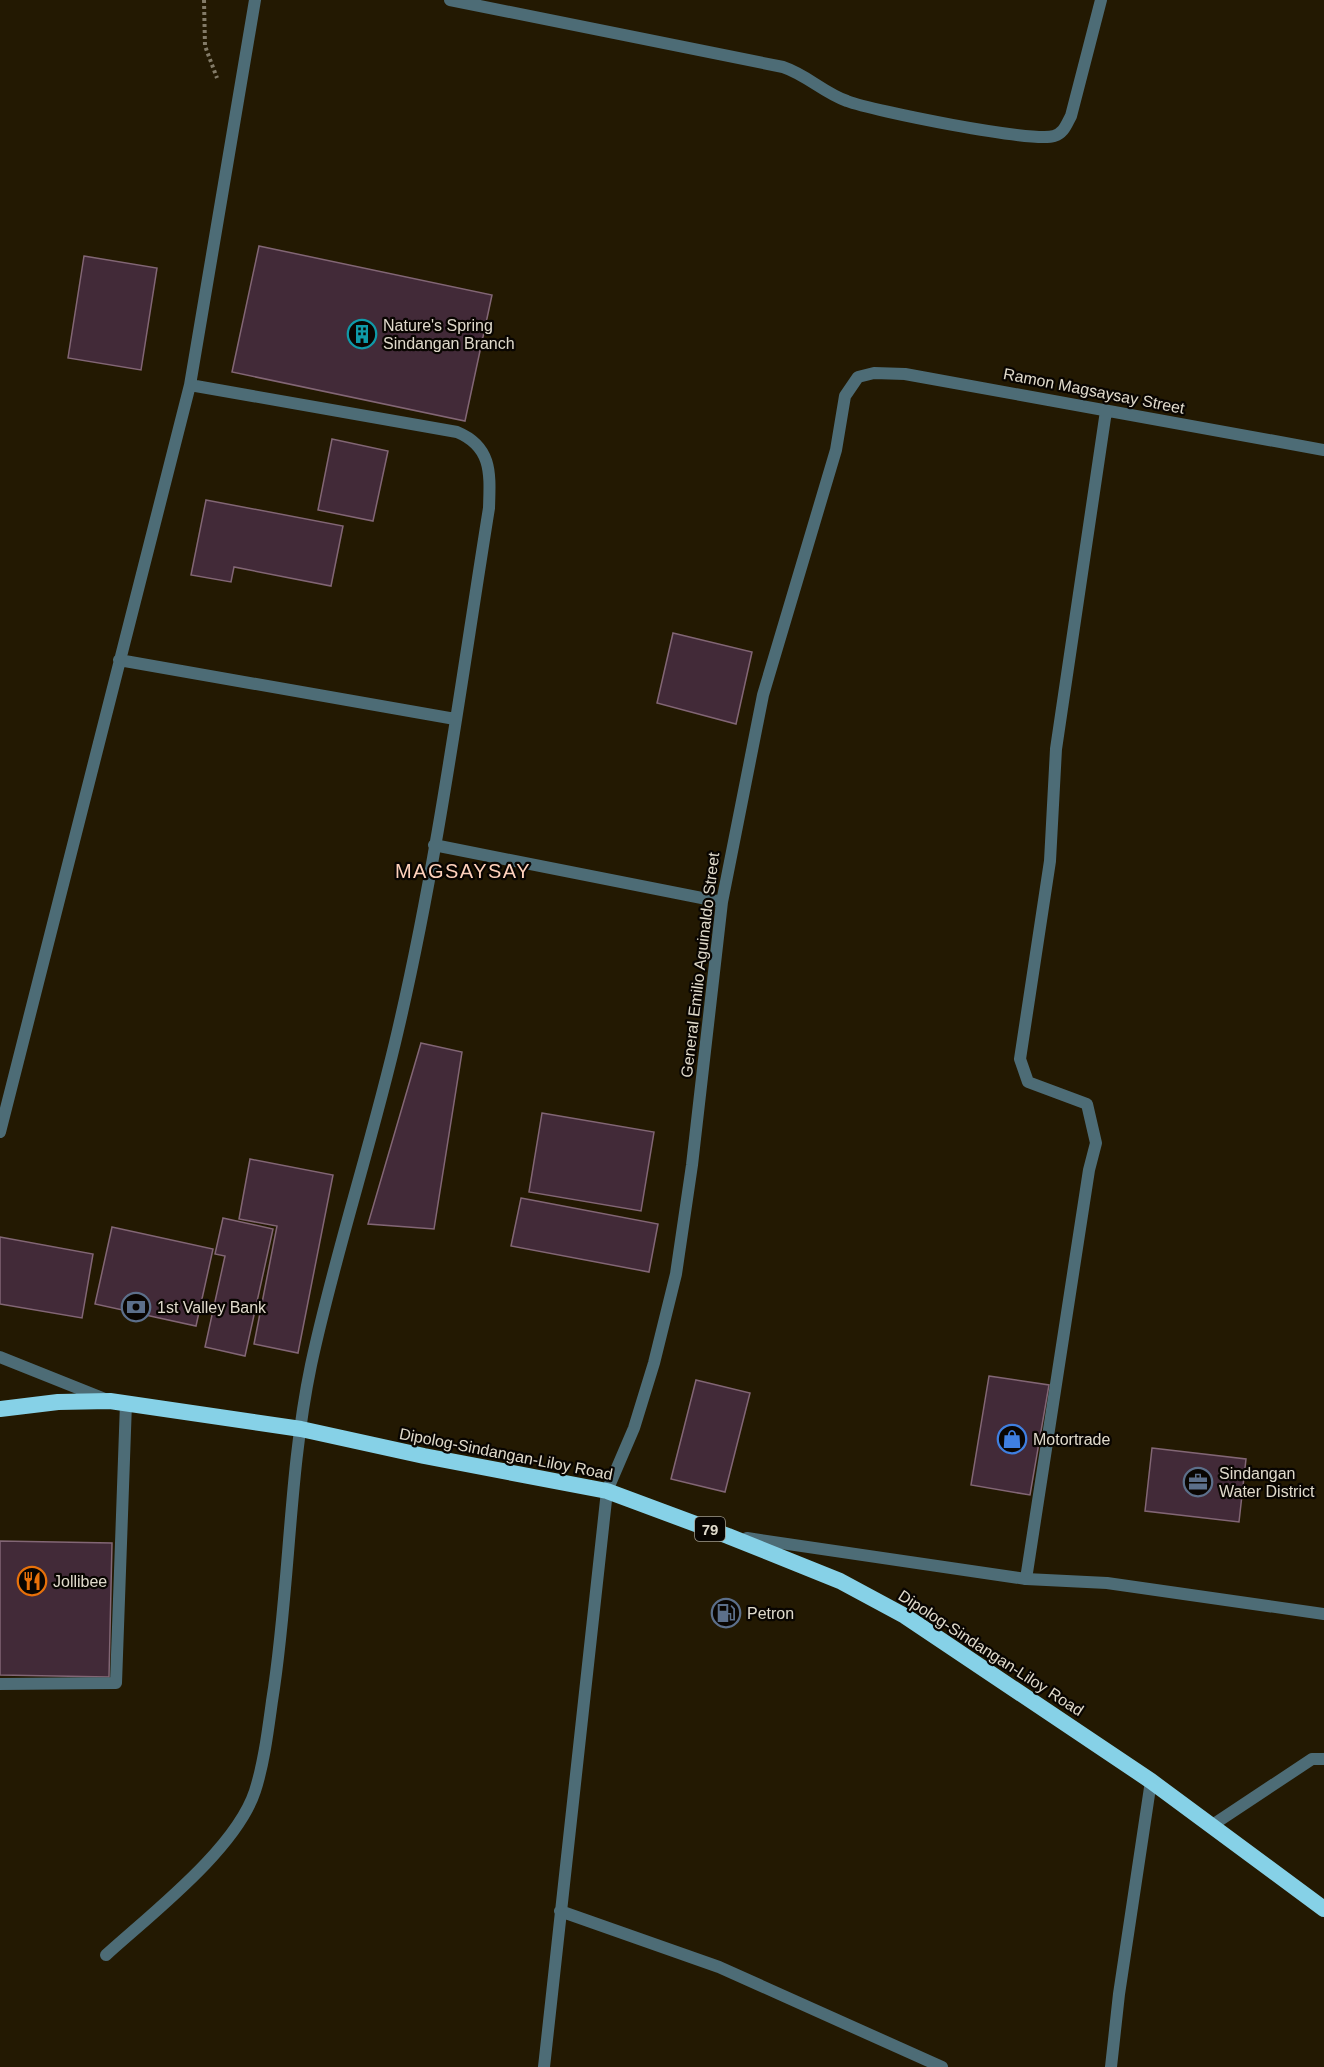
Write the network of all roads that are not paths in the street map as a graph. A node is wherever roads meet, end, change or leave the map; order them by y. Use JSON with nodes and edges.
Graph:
{"nodes":[{"id":1,"x":255,"y":0,"type":"edge"},
{"id":2,"x":450,"y":0,"type":"edge"},
{"id":3,"x":1101,"y":0,"type":"edge"},
{"id":4,"x":858,"y":377,"type":"joint"},
{"id":5,"x":190,"y":386,"type":"junction"},
{"id":6,"x":1106,"y":411,"type":"junction"},
{"id":7,"x":1324,"y":450,"type":"edge"},
{"id":8,"x":119,"y":660,"type":"junction"},
{"id":9,"x":455,"y":719,"type":"junction"},
{"id":10,"x":434,"y":845,"type":"junction"},
{"id":11,"x":722,"y":902,"type":"junction"},
{"id":12,"x":0,"y":1132,"type":"edge"},
{"id":13,"x":0,"y":1357,"type":"edge"},
{"id":14,"x":118,"y":1402,"type":"junction"},
{"id":15,"x":0,"y":1409,"type":"edge"},
{"id":16,"x":301,"y":1429,"type":"junction"},
{"id":17,"x":607,"y":1491,"type":"junction"},
{"id":18,"x":728,"y":1536,"type":"junction"},
{"id":19,"x":1026,"y":1579,"type":"junction"},
{"id":20,"x":1324,"y":1614,"type":"edge"},
{"id":21,"x":0,"y":1684,"type":"edge"},
{"id":22,"x":1324,"y":1759,"type":"edge"},
{"id":23,"x":1151,"y":1781,"type":"junction"},
{"id":24,"x":1212,"y":1826,"type":"junction"},
{"id":25,"x":1324,"y":1909,"type":"edge"},
{"id":26,"x":560,"y":1911,"type":"junction"},
{"id":27,"x":106,"y":1955,"type":"dead end"},
{"id":28,"x":544,"y":2067,"type":"edge"},
{"id":29,"x":942,"y":2067,"type":"edge"},
{"id":30,"x":1111,"y":2067,"type":"edge"}],
"edges":[{"from":1,"to":5,"type":"street"},
{"from":2,"to":3,"type":"street"},
{"from":4,"to":6,"type":"street","name":"Ramon Magsaysay Street"},
{"from":4,"to":11,"type":"street","name":"General Emilio Aguinaldo Street"},
{"from":5,"to":8,"type":"street"},
{"from":5,"to":9,"type":"street"},
{"from":6,"to":7,"type":"street","name":"Ramon Magsaysay Street"},
{"from":6,"to":19,"type":"street"},
{"from":8,"to":9,"type":"street"},
{"from":8,"to":12,"type":"street"},
{"from":9,"to":10,"type":"street"},
{"from":10,"to":11,"type":"street"},
{"from":10,"to":16,"type":"street"},
{"from":11,"to":17,"type":"street","name":"General Emilio Aguinaldo Street"},
{"from":13,"to":14,"type":"street"},
{"from":14,"to":15,"type":"highway","name":"Dipolog-Sindangan-Liloy Road","number":"79"},
{"from":14,"to":16,"type":"highway","name":"Dipolog-Sindangan-Liloy Road","number":"79"},
{"from":14,"to":21,"type":"street"},
{"from":16,"to":17,"type":"highway","name":"Dipolog-Sindangan-Liloy Road","number":"79"},
{"from":16,"to":27,"type":"street"},
{"from":17,"to":18,"type":"highway","name":"Dipolog-Sindangan-Liloy Road","number":"79"},
{"from":17,"to":26,"type":"street","name":"General Emilio Aguinaldo Street"},
{"from":18,"to":19,"type":"street"},
{"from":18,"to":23,"type":"highway","name":"Dipolog-Sindangan-Liloy Road","number":"79"},
{"from":19,"to":20,"type":"street"},
{"from":22,"to":24,"type":"street"},
{"from":23,"to":24,"type":"highway","name":"Dipolog-Sindangan-Liloy Road","number":"79"},
{"from":23,"to":30,"type":"street"},
{"from":24,"to":25,"type":"highway","name":"Dipolog-Sindangan-Liloy Road","number":"79"},
{"from":26,"to":28,"type":"street","name":"General Emilio Aguinaldo Street"},
{"from":26,"to":29,"type":"street"}]}
